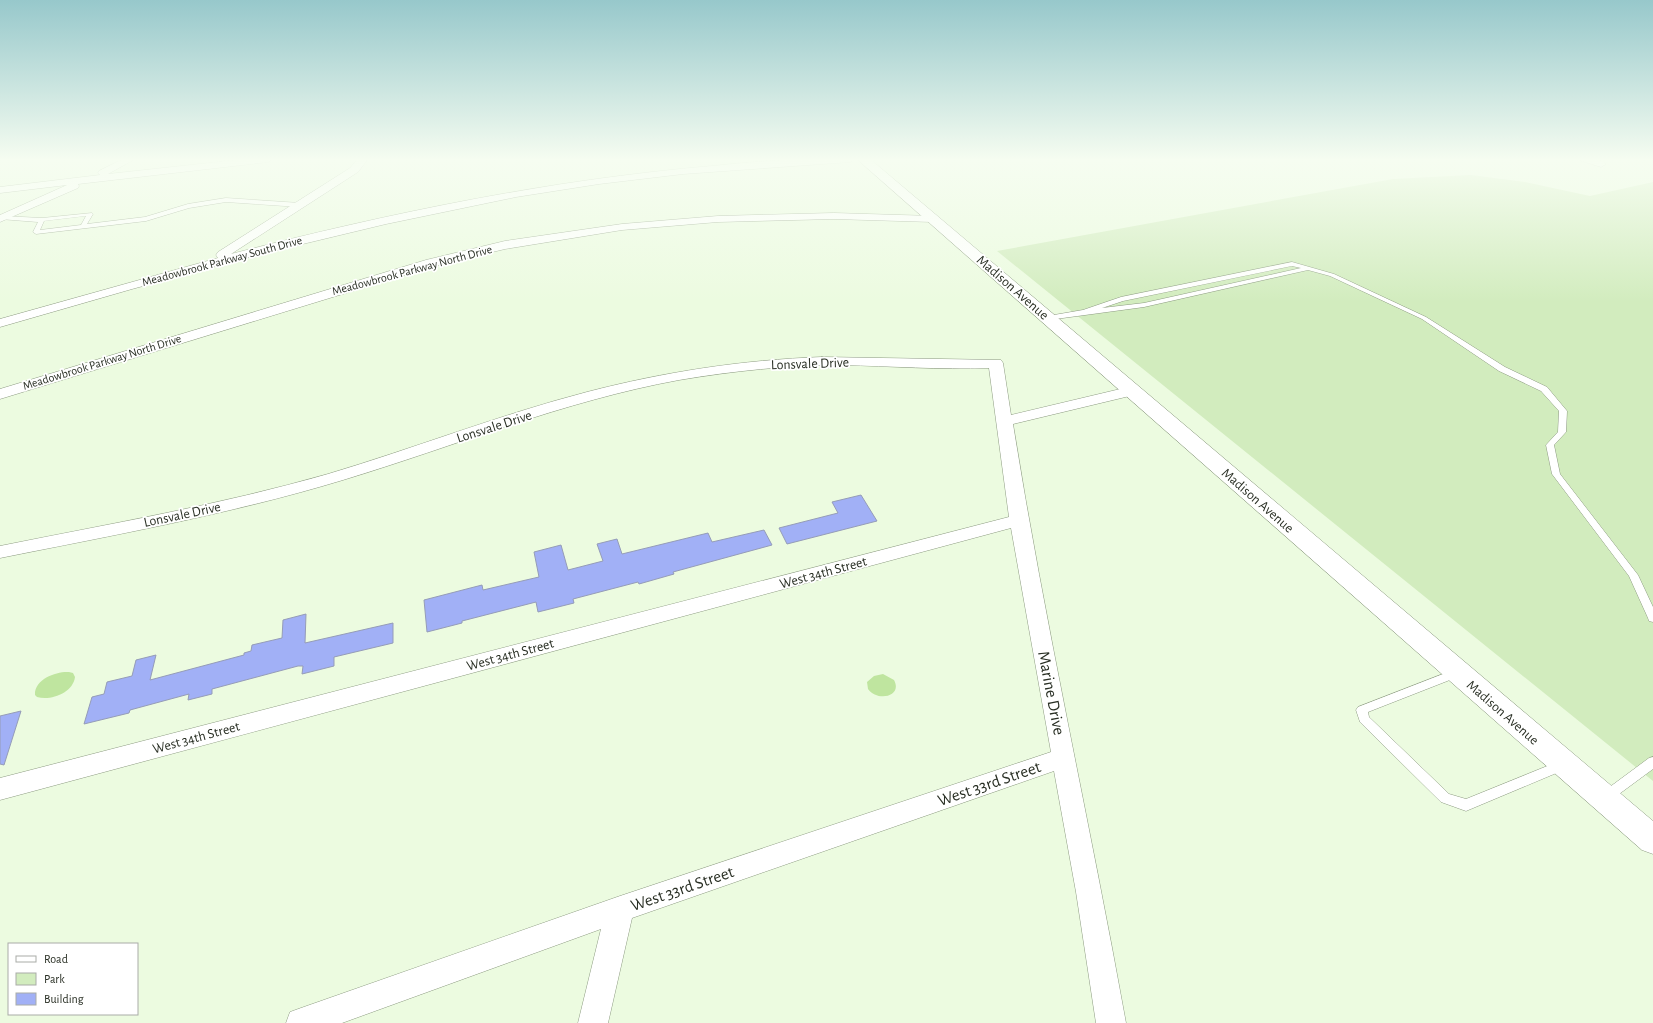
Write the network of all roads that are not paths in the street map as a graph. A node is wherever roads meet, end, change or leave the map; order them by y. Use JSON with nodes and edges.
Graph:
{"nodes":[{"id":1,"x":26,"y":207,"type":"edge"},
{"id":2,"x":185,"y":207,"type":"edge"},
{"id":3,"x":286,"y":207,"type":"edge"},
{"id":4,"x":451,"y":207,"type":"edge"},
{"id":5,"x":919,"y":207,"type":"edge"},
{"id":6,"x":297,"y":208,"type":"junction"},
{"id":7,"x":1,"y":218,"type":"edge"},
{"id":8,"x":933,"y":219,"type":"junction"},
{"id":9,"x":42,"y":220,"type":"junction"},
{"id":10,"x":83,"y":226,"type":"junction"},
{"id":11,"x":284,"y":236,"type":"junction"},
{"id":12,"x":206,"y":264,"type":"junction"},
{"id":13,"x":1310,"y":268,"type":"junction"},
{"id":14,"x":1084,"y":312,"type":"junction"},
{"id":15,"x":1048,"y":318,"type":"junction"},
{"id":16,"x":0,"y":323,"type":"edge"},
{"id":17,"x":996,"y":363,"type":"joint"},
{"id":18,"x":1133,"y":391,"type":"junction"},
{"id":19,"x":0,"y":394,"type":"edge"},
{"id":20,"x":1004,"y":421,"type":"junction"},
{"id":21,"x":1019,"y":520,"type":"junction"},
{"id":22,"x":0,"y":552,"type":"edge"},
{"id":23,"x":1653,"y":618,"type":"edge"},
{"id":24,"x":1457,"y":672,"type":"junction"},
{"id":25,"x":1064,"y":758,"type":"junction"},
{"id":26,"x":1653,"y":762,"type":"edge"},
{"id":27,"x":1564,"y":764,"type":"junction"},
{"id":28,"x":0,"y":789,"type":"edge"},
{"id":29,"x":1604,"y":798,"type":"junction"},
{"id":30,"x":1653,"y":840,"type":"edge"},
{"id":31,"x":620,"y":909,"type":"junction"},
{"id":32,"x":301,"y":1023,"type":"edge"},
{"id":33,"x":593,"y":1023,"type":"edge"},
{"id":34,"x":1111,"y":1023,"type":"edge"}],
"edges":[{"from":1,"to":7,"type":"street"},
{"from":2,"to":10,"type":"lane"},
{"from":3,"to":6,"type":"lane"},
{"from":4,"to":11,"type":"street","name":"Meadowbrook Parkway South Drive"},
{"from":5,"to":8,"type":"street","name":"Madison Avenue"},
{"from":6,"to":11,"type":"street"},
{"from":6,"to":12,"type":"street"},
{"from":7,"to":9,"type":"lane"},
{"from":8,"to":15,"type":"street","name":"Madison Avenue"},
{"from":8,"to":19,"type":"street","name":"Meadowbrook Parkway North Drive"},
{"from":9,"to":10,"type":"lane"},
{"from":9,"to":10,"type":"lane"},
{"from":11,"to":12,"type":"street","name":"Meadowbrook Parkway South Drive"},
{"from":12,"to":16,"type":"street","name":"Meadowbrook Parkway South Drive"},
{"from":13,"to":14,"type":"lane"},
{"from":13,"to":14,"type":"lane"},
{"from":13,"to":23,"type":"lane"},
{"from":14,"to":15,"type":"lane"},
{"from":15,"to":18,"type":"street","name":"Madison Avenue"},
{"from":17,"to":20,"type":"street","name":"Marine Drive"},
{"from":17,"to":22,"type":"street","name":"Lonsvale Drive"},
{"from":18,"to":20,"type":"street"},
{"from":18,"to":24,"type":"street","name":"Madison Avenue"},
{"from":20,"to":21,"type":"street","name":"Marine Drive"},
{"from":21,"to":25,"type":"street","name":"Marine Drive"},
{"from":21,"to":28,"type":"street","name":"West 34th Street"},
{"from":24,"to":27,"type":"street","name":"Madison Avenue"},
{"from":24,"to":27,"type":"lane"},
{"from":25,"to":31,"type":"street","name":"West 33rd Street"},
{"from":25,"to":34,"type":"street","name":"Marine Drive"},
{"from":26,"to":29,"type":"lane"},
{"from":27,"to":29,"type":"street","name":"Madison Avenue"},
{"from":29,"to":30,"type":"street","name":"Madison Avenue"},
{"from":31,"to":32,"type":"street","name":"West 33rd Street"},
{"from":31,"to":33,"type":"street"}]}
